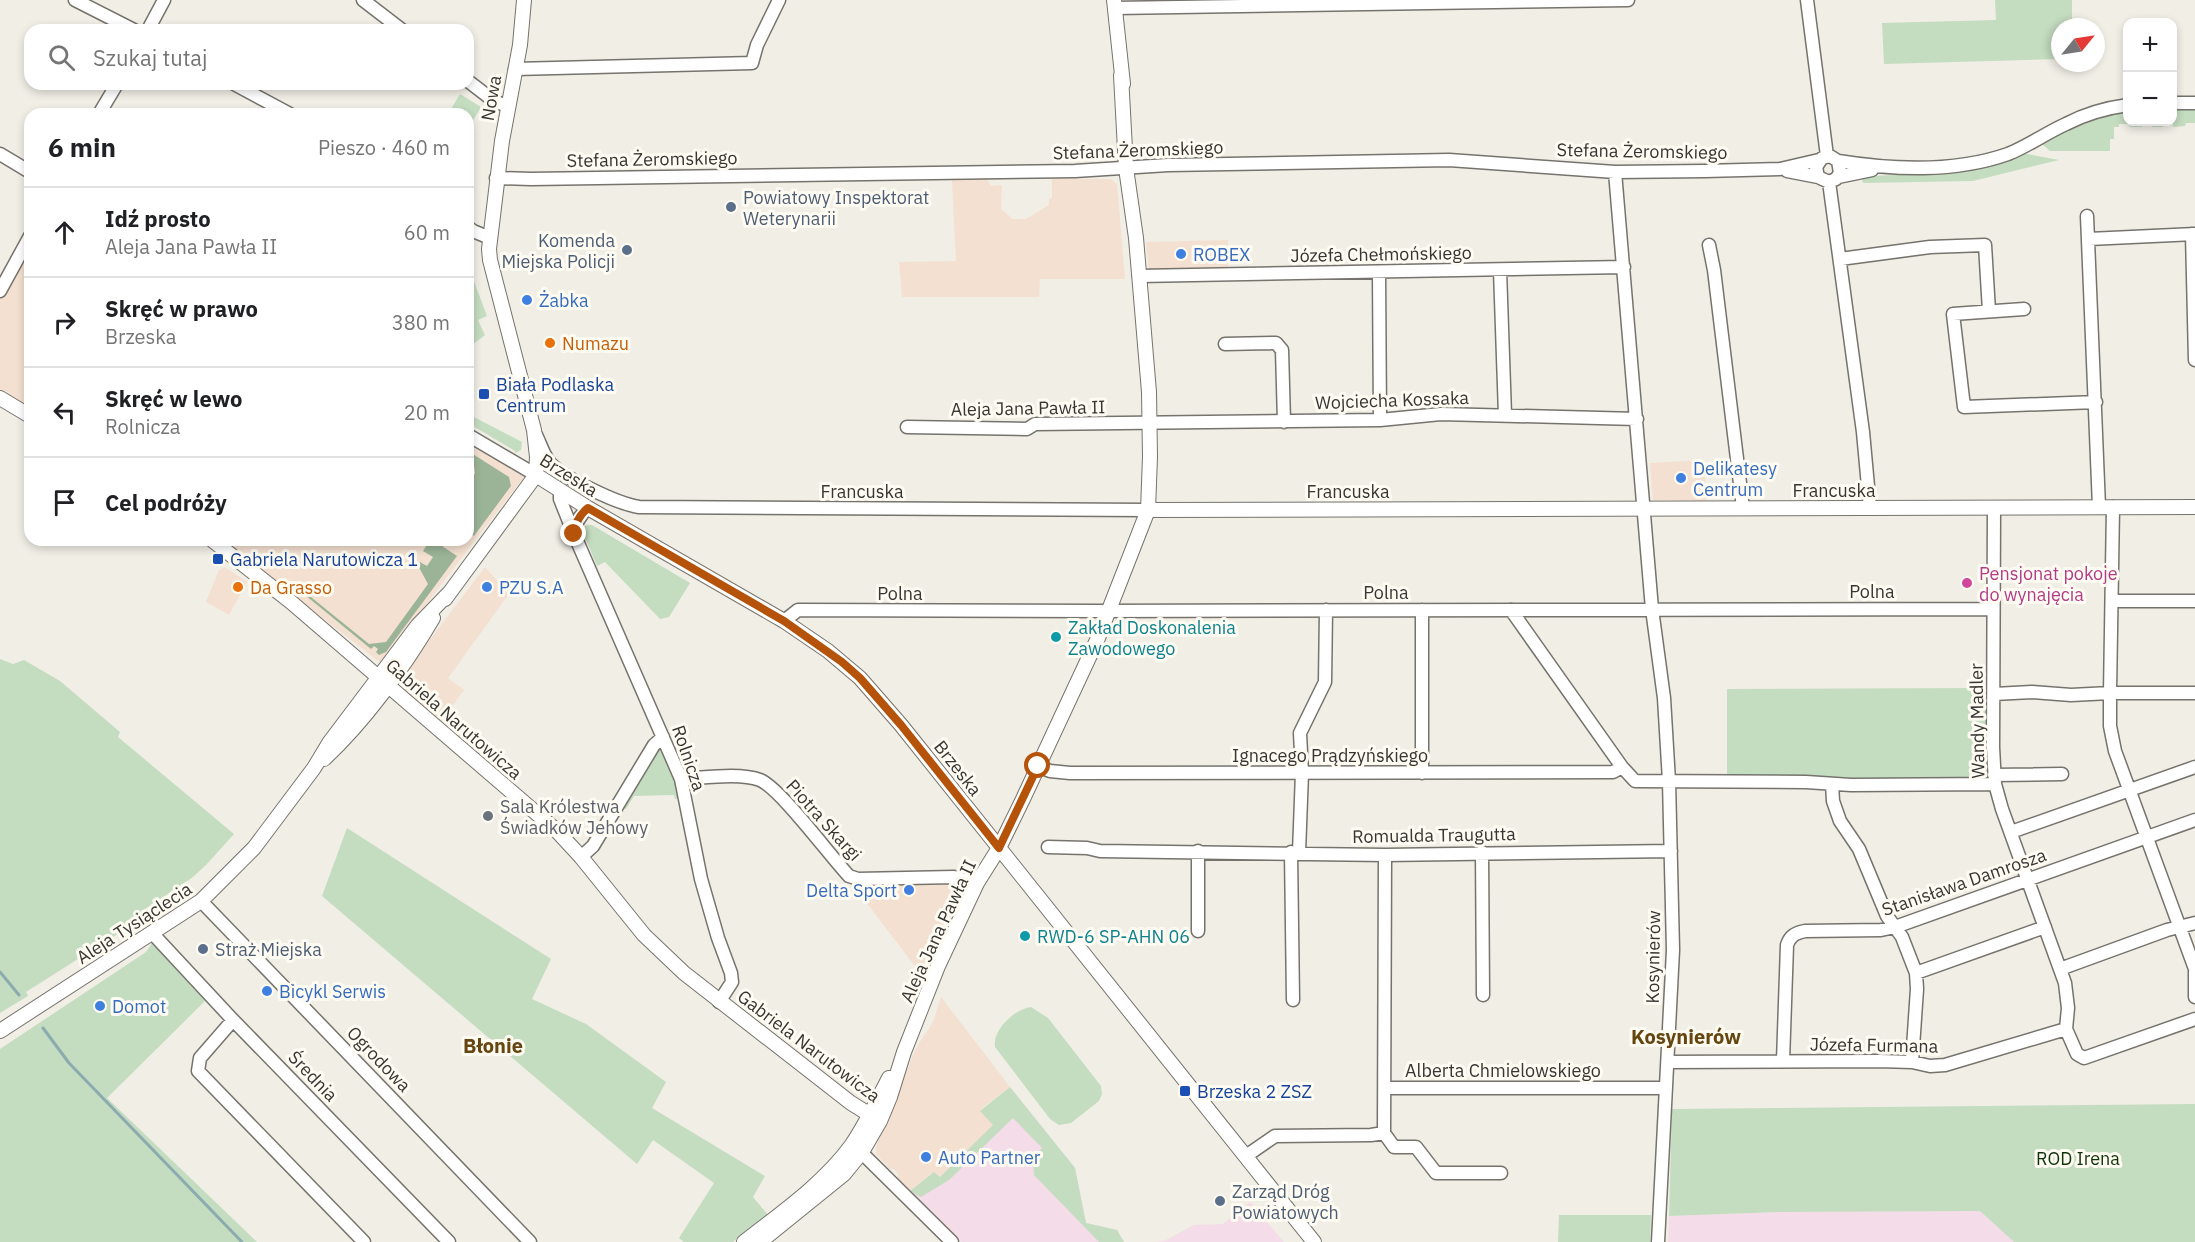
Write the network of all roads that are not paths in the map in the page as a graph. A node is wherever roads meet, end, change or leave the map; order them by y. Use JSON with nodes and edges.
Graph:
{"nodes":[{"id":1,"x":75,"y":0,"type":"edge"},
{"id":2,"x":164,"y":0,"type":"edge"},
{"id":3,"x":363,"y":0,"type":"edge"},
{"id":4,"x":524,"y":0,"type":"edge"},
{"id":5,"x":779,"y":0,"type":"edge"},
{"id":6,"x":1628,"y":0,"type":"edge"},
{"id":7,"x":1807,"y":0,"type":"edge"},
{"id":8,"x":1114,"y":4,"type":"edge"},
{"id":9,"x":122,"y":24,"type":"edge"},
{"id":10,"x":151,"y":24,"type":"edge"},
{"id":11,"x":394,"y":24,"type":"edge"},
{"id":12,"x":515,"y":69,"type":"junction"},
{"id":13,"x":474,"y":86,"type":"edge"},
{"id":14,"x":113,"y":90,"type":"edge"},
{"id":15,"x":245,"y":90,"type":"edge"},
{"id":16,"x":2177,"y":103,"type":"edge"},
{"id":17,"x":2195,"y":103,"type":"edge"},
{"id":18,"x":507,"y":106,"type":"junction"},
{"id":19,"x":2123,"y":106,"type":"edge"},
{"id":20,"x":103,"y":108,"type":"edge"},
{"id":21,"x":279,"y":108,"type":"edge"},
{"id":22,"x":0,"y":154,"type":"edge"},
{"id":23,"x":1828,"y":159,"type":"junction"},
{"id":24,"x":1130,"y":167,"type":"junction"},
{"id":25,"x":24,"y":168,"type":"edge"},
{"id":26,"x":1885,"y":168,"type":"junction"},
{"id":27,"x":1780,"y":170,"type":"junction"},
{"id":28,"x":1615,"y":172,"type":"junction"},
{"id":29,"x":496,"y":178,"type":"junction"},
{"id":30,"x":1828,"y":178,"type":"junction"},
{"id":31,"x":2087,"y":216,"type":"dead end"},
{"id":32,"x":474,"y":231,"type":"edge"},
{"id":33,"x":2193,"y":234,"type":"edge"},
{"id":34,"x":490,"y":238,"type":"junction"},
{"id":35,"x":2089,"y":239,"type":"junction"},
{"id":36,"x":1709,"y":245,"type":"dead end"},
{"id":37,"x":24,"y":247,"type":"edge"},
{"id":38,"x":1840,"y":259,"type":"junction"},
{"id":39,"x":1624,"y":267,"type":"junction"},
{"id":40,"x":1500,"y":270,"type":"junction"},
{"id":41,"x":1379,"y":273,"type":"junction"},
{"id":42,"x":1139,"y":276,"type":"junction"},
{"id":43,"x":0,"y":291,"type":"edge"},
{"id":44,"x":2024,"y":309,"type":"dead end"},
{"id":45,"x":1989,"y":311,"type":"junction"},
{"id":46,"x":1225,"y":344,"type":"dead end"},
{"id":47,"x":2195,"y":360,"type":"edge"},
{"id":48,"x":0,"y":398,"type":"edge"},
{"id":49,"x":2096,"y":402,"type":"junction"},
{"id":50,"x":24,"y":412,"type":"edge"},
{"id":51,"x":1505,"y":415,"type":"junction"},
{"id":52,"x":1637,"y":419,"type":"junction"},
{"id":53,"x":1380,"y":420,"type":"junction"},
{"id":54,"x":1284,"y":422,"type":"junction"},
{"id":55,"x":1150,"y":424,"type":"junction"},
{"id":56,"x":907,"y":428,"type":"dead end"},
{"id":57,"x":534,"y":430,"type":"junction"},
{"id":58,"x":474,"y":439,"type":"edge"},
{"id":59,"x":536,"y":475,"type":"junction"},
{"id":60,"x":560,"y":491,"type":"junction"},
{"id":61,"x":2106,"y":507,"type":"junction"},
{"id":62,"x":2195,"y":507,"type":"edge"},
{"id":63,"x":588,"y":508,"type":"junction"},
{"id":64,"x":1743,"y":508,"type":"junction"},
{"id":65,"x":1870,"y":508,"type":"junction"},
{"id":66,"x":1994,"y":508,"type":"junction"},
{"id":67,"x":1644,"y":509,"type":"junction"},
{"id":68,"x":1148,"y":510,"type":"junction"},
{"id":69,"x":574,"y":534,"type":"junction"},
{"id":70,"x":220,"y":546,"type":"edge"},
{"id":71,"x":2112,"y":601,"type":"junction"},
{"id":72,"x":2195,"y":601,"type":"edge"},
{"id":73,"x":1652,"y":609,"type":"junction"},
{"id":74,"x":1993,"y":609,"type":"junction"},
{"id":75,"x":1326,"y":610,"type":"junction"},
{"id":76,"x":1422,"y":610,"type":"junction"},
{"id":77,"x":1511,"y":610,"type":"junction"},
{"id":78,"x":1109,"y":611,"type":"junction"},
{"id":79,"x":784,"y":621,"type":"junction"},
{"id":80,"x":382,"y":682,"type":"junction"},
{"id":81,"x":2110,"y":693,"type":"junction"},
{"id":82,"x":2195,"y":693,"type":"edge"},
{"id":83,"x":1994,"y":694,"type":"junction"},
{"id":84,"x":663,"y":737,"type":"junction"},
{"id":85,"x":1038,"y":766,"type":"junction"},
{"id":86,"x":1622,"y":767,"type":"junction"},
{"id":87,"x":2195,"y":767,"type":"edge"},
{"id":88,"x":1302,"y":773,"type":"junction"},
{"id":89,"x":1422,"y":773,"type":"junction"},
{"id":90,"x":2062,"y":774,"type":"dead end"},
{"id":91,"x":681,"y":779,"type":"junction"},
{"id":92,"x":1995,"y":779,"type":"junction"},
{"id":93,"x":1669,"y":781,"type":"junction"},
{"id":94,"x":1832,"y":784,"type":"junction"},
{"id":95,"x":2129,"y":790,"type":"junction"},
{"id":96,"x":2195,"y":820,"type":"edge"},
{"id":97,"x":2011,"y":832,"type":"junction"},
{"id":98,"x":2147,"y":837,"type":"junction"},
{"id":99,"x":999,"y":848,"type":"junction"},
{"id":100,"x":1047,"y":848,"type":"dead end"},
{"id":101,"x":1198,"y":851,"type":"junction"},
{"id":102,"x":1671,"y":851,"type":"junction"},
{"id":103,"x":1295,"y":852,"type":"junction"},
{"id":104,"x":1482,"y":852,"type":"junction"},
{"id":105,"x":1385,"y":855,"type":"junction"},
{"id":106,"x":581,"y":857,"type":"junction"},
{"id":107,"x":2027,"y":880,"type":"junction"},
{"id":108,"x":977,"y":883,"type":"junction"},
{"id":109,"x":201,"y":902,"type":"junction"},
{"id":110,"x":2195,"y":923,"type":"edge"},
{"id":111,"x":1895,"y":927,"type":"junction"},
{"id":112,"x":2045,"y":927,"type":"junction"},
{"id":113,"x":2181,"y":927,"type":"junction"},
{"id":114,"x":1198,"y":931,"type":"dead end"},
{"id":115,"x":153,"y":934,"type":"junction"},
{"id":116,"x":2060,"y":969,"type":"junction"},
{"id":117,"x":1916,"y":973,"type":"junction"},
{"id":118,"x":2195,"y":979,"type":"edge"},
{"id":119,"x":1483,"y":995,"type":"dead end"},
{"id":120,"x":2195,"y":997,"type":"edge"},
{"id":121,"x":1293,"y":1000,"type":"dead end"},
{"id":122,"x":719,"y":1002,"type":"junction"},
{"id":123,"x":2195,"y":1019,"type":"edge"},
{"id":124,"x":233,"y":1020,"type":"junction"},
{"id":125,"x":2066,"y":1029,"type":"junction"},
{"id":126,"x":0,"y":1031,"type":"edge"},
{"id":127,"x":1782,"y":1061,"type":"junction"},
{"id":128,"x":1668,"y":1062,"type":"junction"},
{"id":129,"x":1912,"y":1062,"type":"junction"},
{"id":130,"x":1385,"y":1088,"type":"junction"},
{"id":131,"x":1666,"y":1088,"type":"junction"},
{"id":132,"x":850,"y":1102,"type":"junction"},
{"id":133,"x":875,"y":1118,"type":"junction"},
{"id":134,"x":1384,"y":1133,"type":"junction"},
{"id":135,"x":857,"y":1144,"type":"junction"},
{"id":136,"x":1246,"y":1156,"type":"junction"},
{"id":137,"x":1501,"y":1173,"type":"dead end"},
{"id":138,"x":364,"y":1242,"type":"edge"},
{"id":139,"x":450,"y":1242,"type":"edge"},
{"id":140,"x":530,"y":1242,"type":"edge"},
{"id":141,"x":744,"y":1242,"type":"edge"},
{"id":142,"x":760,"y":1242,"type":"edge"},
{"id":143,"x":952,"y":1242,"type":"edge"},
{"id":144,"x":1314,"y":1242,"type":"edge"},
{"id":145,"x":1658,"y":1242,"type":"edge"}],
"edges":[{"from":1,"to":9,"type":"street"},
{"from":2,"to":10,"type":"street"},
{"from":3,"to":11,"type":"street"},
{"from":4,"to":12,"type":"street","name":"Nowa"},
{"from":5,"to":12,"type":"street"},
{"from":6,"to":8,"type":"street"},
{"from":7,"to":23,"type":"street"},
{"from":8,"to":24,"type":"street","name":"Aleja Jana Pawła II"},
{"from":12,"to":18,"type":"street","name":"Nowa"},
{"from":13,"to":18,"type":"street"},
{"from":14,"to":20,"type":"street"},
{"from":15,"to":21,"type":"street"},
{"from":16,"to":17,"type":"street"},
{"from":18,"to":29,"type":"street","name":"Nowa"},
{"from":19,"to":26,"type":"street","name":"Stefana Żeromskiego"},
{"from":22,"to":25,"type":"street"},
{"from":23,"to":26,"type":"street","name":"Stefana Żeromskiego"},
{"from":23,"to":27,"type":"street","name":"Stefana Żeromskiego"},
{"from":23,"to":30,"type":"street"},
{"from":23,"to":30,"type":"street"},
{"from":24,"to":28,"type":"street","name":"Stefana Żeromskiego"},
{"from":24,"to":29,"type":"street","name":"Stefana Żeromskiego"},
{"from":24,"to":42,"type":"street","name":"Aleja Jana Pawła II"},
{"from":26,"to":30,"type":"street","name":"Stefana Żeromskiego"},
{"from":27,"to":28,"type":"street","name":"Stefana Żeromskiego"},
{"from":27,"to":30,"type":"street","name":"Stefana Żeromskiego"},
{"from":28,"to":39,"type":"street","name":"Kosynierów"},
{"from":29,"to":34,"type":"street","name":"Nowa"},
{"from":30,"to":38,"type":"street"},
{"from":31,"to":35,"type":"street"},
{"from":32,"to":34,"type":"street"},
{"from":33,"to":35,"type":"street"},
{"from":33,"to":47,"type":"street"},
{"from":34,"to":57,"type":"street","name":"Nowa"},
{"from":35,"to":49,"type":"street"},
{"from":36,"to":64,"type":"street"},
{"from":37,"to":43,"type":"street"},
{"from":38,"to":45,"type":"street"},
{"from":38,"to":65,"type":"street"},
{"from":39,"to":40,"type":"street","name":"Józefa Chełmońskiego"},
{"from":39,"to":52,"type":"street","name":"Kosynierów"},
{"from":40,"to":41,"type":"street","name":"Józefa Chełmońskiego"},
{"from":40,"to":51,"type":"street"},
{"from":41,"to":42,"type":"street","name":"Józefa Chełmońskiego"},
{"from":41,"to":53,"type":"street"},
{"from":42,"to":55,"type":"street","name":"Aleja Jana Pawła II"},
{"from":44,"to":45,"type":"street"},
{"from":45,"to":49,"type":"street"},
{"from":46,"to":54,"type":"street"},
{"from":48,"to":50,"type":"street"},
{"from":49,"to":61,"type":"street"},
{"from":51,"to":52,"type":"street","name":"Wojciecha Kossaka"},
{"from":51,"to":53,"type":"street","name":"Wojciecha Kossaka"},
{"from":52,"to":67,"type":"street","name":"Kosynierów"},
{"from":53,"to":54,"type":"street","name":"Wojciecha Kossaka"},
{"from":54,"to":55,"type":"street","name":"Wojciecha Kossaka"},
{"from":55,"to":56,"type":"street","name":"Aleja Jana Pawła II"},
{"from":55,"to":68,"type":"street","name":"Aleja Jana Pawła II"},
{"from":57,"to":59,"type":"street","name":"Nowa"},
{"from":57,"to":68,"type":"street","name":"Francuska"},
{"from":58,"to":59,"type":"street","name":"Brzeska"},
{"from":59,"to":60,"type":"street","name":"Brzeska"},
{"from":59,"to":80,"type":"street","name":"Aleja Tysiąclecia"},
{"from":60,"to":63,"type":"street","name":"Brzeska"},
{"from":60,"to":69,"type":"street","name":"Rolnicza"},
{"from":61,"to":62,"type":"street","name":"Francuska"},
{"from":61,"to":66,"type":"street","name":"Francuska"},
{"from":61,"to":71,"type":"street"},
{"from":63,"to":69,"type":"street"},
{"from":63,"to":79,"type":"street","name":"Brzeska"},
{"from":64,"to":65,"type":"street","name":"Francuska"},
{"from":64,"to":67,"type":"street","name":"Francuska"},
{"from":65,"to":66,"type":"street","name":"Francuska"},
{"from":66,"to":74,"type":"street","name":"Wandy Madler"},
{"from":67,"to":68,"type":"street","name":"Francuska"},
{"from":67,"to":73,"type":"street","name":"Kosynierów"},
{"from":68,"to":78,"type":"street","name":"Aleja Jana Pawła II"},
{"from":69,"to":84,"type":"street","name":"Rolnicza"},
{"from":70,"to":80,"type":"street","name":"Gabriela Narutowicza"},
{"from":71,"to":72,"type":"street"},
{"from":71,"to":81,"type":"street"},
{"from":73,"to":74,"type":"street","name":"Polna"},
{"from":73,"to":77,"type":"street","name":"Polna"},
{"from":73,"to":93,"type":"street","name":"Kosynierów"},
{"from":74,"to":83,"type":"street","name":"Wandy Madler"},
{"from":75,"to":76,"type":"street","name":"Polna"},
{"from":75,"to":78,"type":"street","name":"Polna"},
{"from":75,"to":88,"type":"street"},
{"from":76,"to":77,"type":"street","name":"Polna"},
{"from":76,"to":89,"type":"street"},
{"from":77,"to":86,"type":"street"},
{"from":78,"to":79,"type":"street","name":"Polna"},
{"from":78,"to":85,"type":"street","name":"Aleja Jana Pawła II"},
{"from":79,"to":99,"type":"street","name":"Brzeska"},
{"from":80,"to":106,"type":"street","name":"Gabriela Narutowicza"},
{"from":80,"to":109,"type":"street","name":"Aleja Tysiąclecia"},
{"from":81,"to":82,"type":"street"},
{"from":81,"to":83,"type":"street"},
{"from":81,"to":95,"type":"street"},
{"from":83,"to":92,"type":"street","name":"Wandy Madler"},
{"from":84,"to":91,"type":"street","name":"Rolnicza"},
{"from":84,"to":106,"type":"street"},
{"from":85,"to":88,"type":"street","name":"Ignacego Prądzyńskiego"},
{"from":85,"to":99,"type":"street","name":"Aleja Jana Pawła II"},
{"from":86,"to":89,"type":"street","name":"Ignacego Prądzyńskiego"},
{"from":86,"to":93,"type":"street"},
{"from":87,"to":95,"type":"street"},
{"from":88,"to":89,"type":"street","name":"Ignacego Prądzyńskiego"},
{"from":88,"to":103,"type":"street"},
{"from":90,"to":92,"type":"street"},
{"from":91,"to":108,"type":"street","name":"Piotra Skargi"},
{"from":91,"to":122,"type":"street","name":"Rolnicza"},
{"from":92,"to":94,"type":"street"},
{"from":92,"to":97,"type":"street","name":"Wandy Madler"},
{"from":93,"to":94,"type":"street"},
{"from":93,"to":102,"type":"street","name":"Kosynierów"},
{"from":94,"to":111,"type":"street"},
{"from":95,"to":97,"type":"street"},
{"from":95,"to":98,"type":"street"},
{"from":96,"to":98,"type":"street","name":"Stanisława Damrosza"},
{"from":97,"to":107,"type":"street","name":"Wandy Madler"},
{"from":98,"to":107,"type":"street","name":"Stanisława Damrosza"},
{"from":98,"to":113,"type":"street"},
{"from":99,"to":108,"type":"street","name":"Aleja Jana Pawła II"},
{"from":99,"to":136,"type":"street","name":"Brzeska"},
{"from":100,"to":101,"type":"street","name":"Romualda Traugutta"},
{"from":101,"to":103,"type":"street","name":"Romualda Traugutta"},
{"from":101,"to":114,"type":"street"},
{"from":102,"to":104,"type":"street","name":"Romualda Traugutta"},
{"from":102,"to":128,"type":"street","name":"Kosynierów"},
{"from":103,"to":105,"type":"street","name":"Romualda Traugutta"},
{"from":103,"to":121,"type":"street"},
{"from":104,"to":105,"type":"street","name":"Romualda Traugutta"},
{"from":104,"to":119,"type":"street"},
{"from":105,"to":130,"type":"street"},
{"from":106,"to":122,"type":"street","name":"Gabriela Narutowicza"},
{"from":107,"to":111,"type":"street","name":"Stanisława Damrosza"},
{"from":107,"to":112,"type":"street","name":"Wandy Madler"},
{"from":108,"to":133,"type":"street","name":"Aleja Jana Pawła II"},
{"from":109,"to":115,"type":"street","name":"Aleja Tysiąclecia"},
{"from":109,"to":140,"type":"street","name":"Ogrodowa"},
{"from":110,"to":113,"type":"street"},
{"from":111,"to":117,"type":"street"},
{"from":111,"to":127,"type":"street","name":"Stanisława Damrosza"},
{"from":112,"to":116,"type":"street","name":"Wandy Madler"},
{"from":112,"to":117,"type":"street"},
{"from":113,"to":116,"type":"street"},
{"from":113,"to":118,"type":"street"},
{"from":115,"to":124,"type":"street","name":"Średnia"},
{"from":115,"to":126,"type":"street","name":"Aleja Tysiąclecia"},
{"from":116,"to":125,"type":"street","name":"Wandy Madler"},
{"from":117,"to":129,"type":"street"},
{"from":118,"to":120,"type":"street"},
{"from":122,"to":132,"type":"street","name":"Gabriela Narutowicza"},
{"from":123,"to":125,"type":"street"},
{"from":124,"to":138,"type":"street"},
{"from":124,"to":139,"type":"street","name":"Średnia"},
{"from":125,"to":129,"type":"street","name":"Józefa Furmana"},
{"from":127,"to":128,"type":"street","name":"Józefa Furmana"},
{"from":127,"to":129,"type":"street","name":"Józefa Furmana"},
{"from":128,"to":131,"type":"street","name":"Kosynierów"},
{"from":130,"to":131,"type":"street","name":"Alberta Chmielowskiego"},
{"from":130,"to":134,"type":"street","name":"Alberta Chmielowskiego"},
{"from":131,"to":145,"type":"street","name":"Kosynierów"},
{"from":132,"to":133,"type":"street","name":"Gabriela Narutowicza"},
{"from":132,"to":135,"type":"street"},
{"from":133,"to":135,"type":"street","name":"Aleja Jana Pawła II"},
{"from":134,"to":136,"type":"street"},
{"from":134,"to":137,"type":"street"},
{"from":135,"to":141,"type":"street","name":"Aleja Jana Pawła II"},
{"from":135,"to":142,"type":"street","name":"Aleja Jana Pawła II"},
{"from":135,"to":143,"type":"street"},
{"from":136,"to":144,"type":"street","name":"Brzeska"}]}
